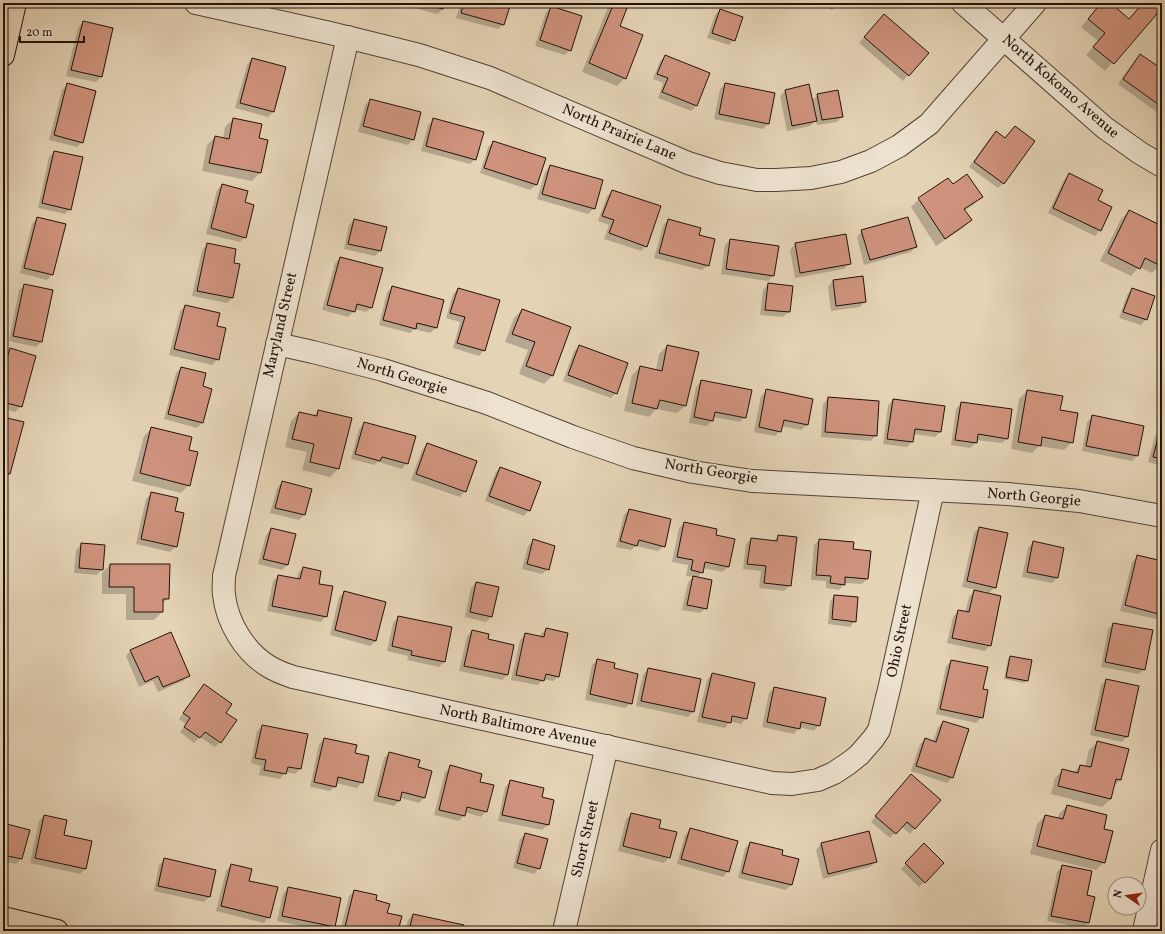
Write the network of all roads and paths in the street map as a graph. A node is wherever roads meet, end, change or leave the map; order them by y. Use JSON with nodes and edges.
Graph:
{"nodes":[{"id":1,"x":14,"y":3,"type":"edge"},
{"id":2,"x":196,"y":3,"type":"edge"},
{"id":3,"x":963,"y":3,"type":"edge"},
{"id":4,"x":1035,"y":3,"type":"edge"},
{"id":5,"x":348,"y":37,"type":"junction"},
{"id":6,"x":1004,"y":39,"type":"junction"},
{"id":7,"x":3,"y":55,"type":"edge"},
{"id":8,"x":1162,"y":166,"type":"edge"},
{"id":9,"x":277,"y":344,"type":"junction"},
{"id":10,"x":933,"y":490,"type":"junction"},
{"id":11,"x":1162,"y":516,"type":"edge"},
{"id":12,"x":228,"y":614,"type":"joint"},
{"id":13,"x":607,"y":746,"type":"junction"},
{"id":14,"x":834,"y":773,"type":"joint"},
{"id":15,"x":1162,"y":850,"type":"edge"},
{"id":16,"x":3,"y":918,"type":"edge"},
{"id":17,"x":57,"y":931,"type":"edge"},
{"id":18,"x":564,"y":931,"type":"edge"},
{"id":19,"x":1144,"y":931,"type":"edge"}],
"edges":[{"from":1,"to":7,"type":"main road"},
{"from":2,"to":5,"type":"street","name":"North Prairie Lane"},
{"from":3,"to":6,"type":"street","name":"North Kokomo Avenue"},
{"from":4,"to":6,"type":"street","name":"North Prairie Lane"},
{"from":5,"to":6,"type":"street","name":"North Prairie Lane"},
{"from":5,"to":9,"type":"street","name":"Maryland Street"},
{"from":6,"to":8,"type":"street","name":"North Kokomo Avenue"},
{"from":9,"to":10,"type":"street","name":"North Georgie"},
{"from":9,"to":12,"type":"street","name":"Maryland Street"},
{"from":10,"to":11,"type":"street","name":"North Georgie"},
{"from":10,"to":14,"type":"street","name":"Ohio Street"},
{"from":12,"to":13,"type":"street","name":"North Baltimore Avenue"},
{"from":13,"to":14,"type":"street","name":"North Baltimore Avenue"},
{"from":13,"to":18,"type":"street","name":"Short Street"},
{"from":15,"to":19,"type":"street"},
{"from":16,"to":17,"type":"main road"}]}
